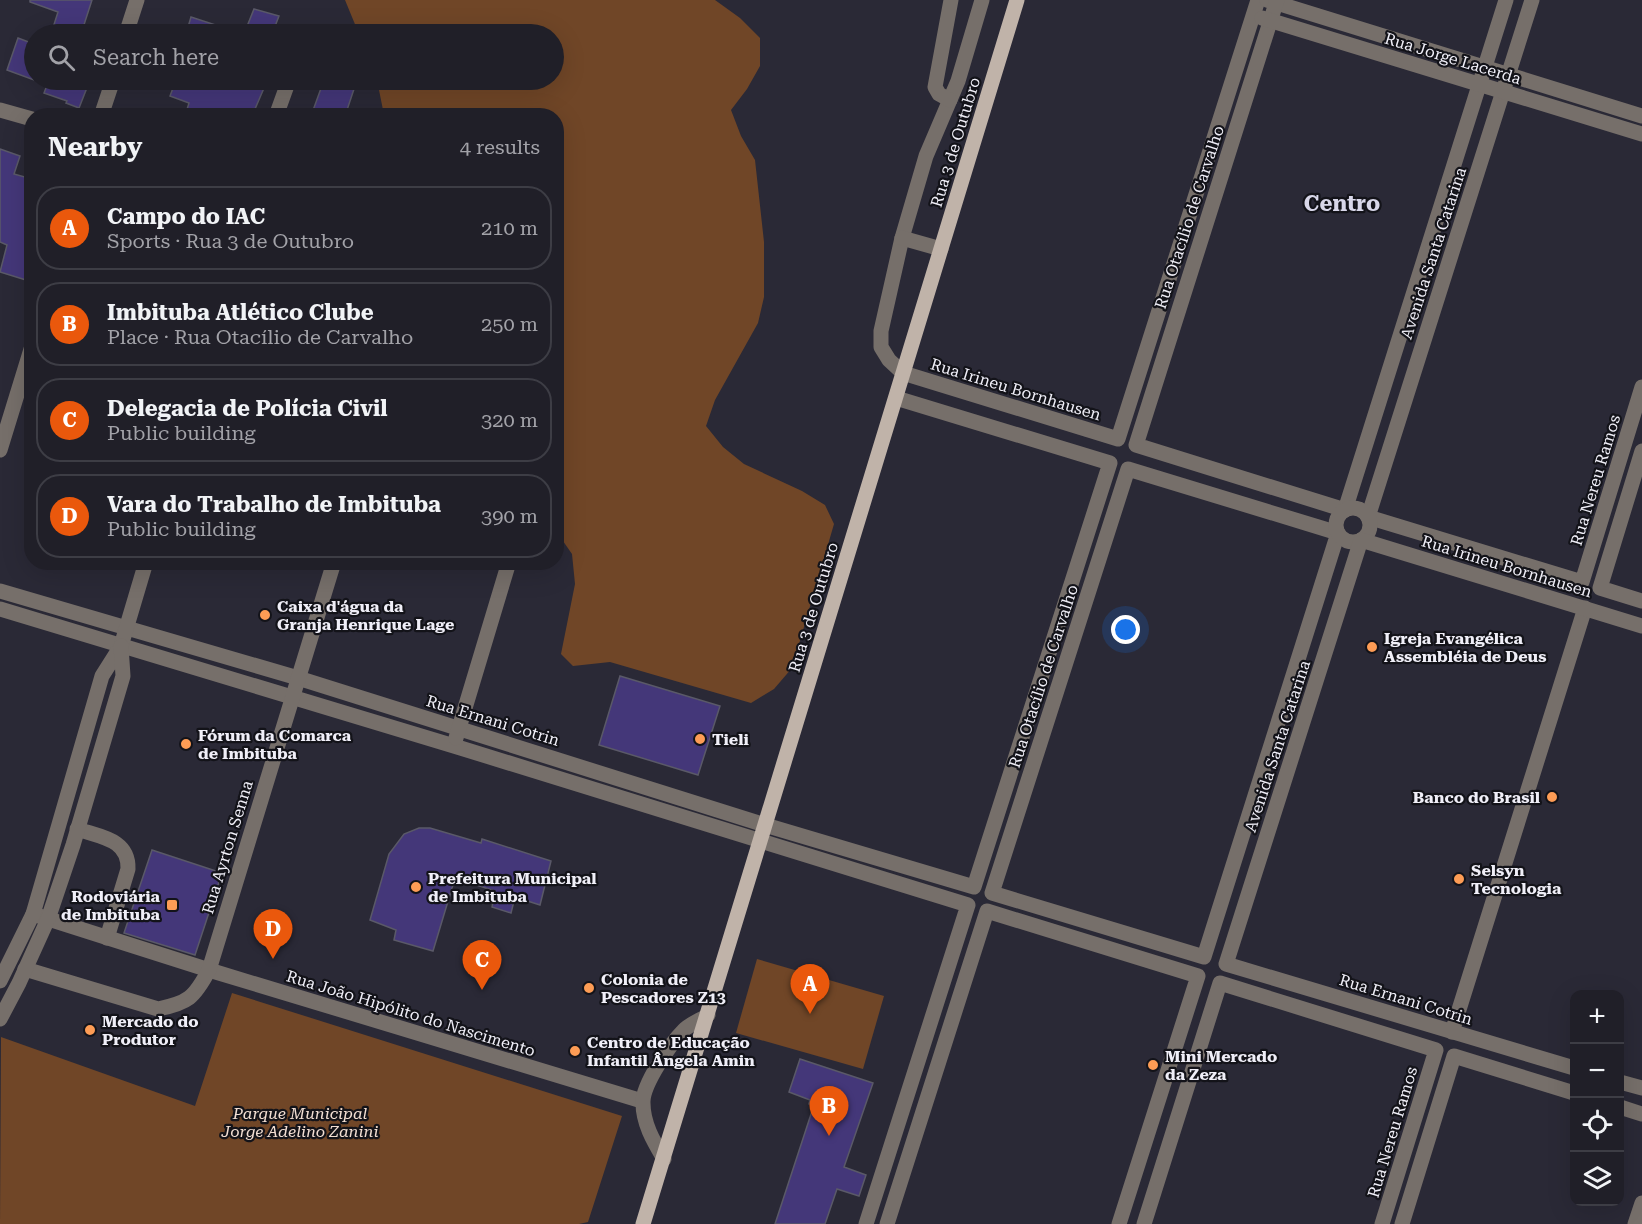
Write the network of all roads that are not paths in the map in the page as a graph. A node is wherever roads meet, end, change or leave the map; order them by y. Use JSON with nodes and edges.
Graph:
{"nodes":[{"id":1,"x":137,"y":0,"type":"edge"},
{"id":2,"x":951,"y":0,"type":"edge"},
{"id":3,"x":982,"y":0,"type":"edge"},
{"id":4,"x":1017,"y":0,"type":"edge"},
{"id":5,"x":1258,"y":0,"type":"edge"},
{"id":6,"x":1506,"y":0,"type":"edge"},
{"id":7,"x":1532,"y":0,"type":"edge"},
{"id":8,"x":1273,"y":1,"type":"edge"},
{"id":9,"x":1253,"y":16,"type":"junction"},
{"id":10,"x":1270,"y":21,"type":"junction"},
{"id":11,"x":129,"y":24,"type":"edge"},
{"id":12,"x":1485,"y":68,"type":"junction"},
{"id":13,"x":1509,"y":75,"type":"junction"},
{"id":14,"x":1480,"y":84,"type":"junction"},
{"id":15,"x":109,"y":90,"type":"edge"},
{"id":16,"x":285,"y":90,"type":"edge"},
{"id":17,"x":1503,"y":92,"type":"junction"},
{"id":18,"x":950,"y":100,"type":"junction"},
{"id":19,"x":103,"y":108,"type":"edge"},
{"id":20,"x":279,"y":108,"type":"edge"},
{"id":21,"x":0,"y":110,"type":"edge"},
{"id":22,"x":1635,"y":114,"type":"edge"},
{"id":23,"x":24,"y":117,"type":"edge"},
{"id":24,"x":1623,"y":128,"type":"junction"},
{"id":25,"x":1642,"y":134,"type":"edge"},
{"id":26,"x":1458,"y":152,"type":"junction"},
{"id":27,"x":1482,"y":160,"type":"junction"},
{"id":28,"x":1198,"y":189,"type":"junction"},
{"id":29,"x":1215,"y":194,"type":"junction"},
{"id":30,"x":1183,"y":236,"type":"junction"},
{"id":31,"x":902,"y":238,"type":"junction"},
{"id":32,"x":1200,"y":242,"type":"junction"},
{"id":33,"x":1429,"y":244,"type":"junction"},
{"id":34,"x":941,"y":249,"type":"junction"},
{"id":35,"x":1453,"y":252,"type":"junction"},
{"id":36,"x":1140,"y":371,"type":"junction"},
{"id":37,"x":24,"y":372,"type":"edge"},
{"id":38,"x":903,"y":373,"type":"junction"},
{"id":39,"x":1157,"y":377,"type":"junction"},
{"id":40,"x":1387,"y":377,"type":"junction"},
{"id":41,"x":1410,"y":385,"type":"junction"},
{"id":42,"x":1642,"y":387,"type":"edge"},
{"id":43,"x":896,"y":398,"type":"junction"},
{"id":44,"x":1007,"y":405,"type":"junction"},
{"id":45,"x":1001,"y":430,"type":"junction"},
{"id":46,"x":1118,"y":439,"type":"junction"},
{"id":47,"x":1625,"y":442,"type":"junction"},
{"id":48,"x":1136,"y":445,"type":"junction"},
{"id":49,"x":1642,"y":449,"type":"edge"},
{"id":50,"x":0,"y":450,"type":"edge"},
{"id":51,"x":1110,"y":463,"type":"junction"},
{"id":52,"x":1128,"y":469,"type":"junction"},
{"id":53,"x":1215,"y":469,"type":"junction"},
{"id":54,"x":1208,"y":493,"type":"junction"},
{"id":55,"x":1345,"y":510,"type":"junction"},
{"id":56,"x":1368,"y":517,"type":"junction"},
{"id":57,"x":1338,"y":533,"type":"junction"},
{"id":58,"x":1361,"y":540,"type":"junction"},
{"id":59,"x":1510,"y":561,"type":"junction"},
{"id":60,"x":144,"y":570,"type":"edge"},
{"id":61,"x":332,"y":570,"type":"edge"},
{"id":62,"x":507,"y":570,"type":"edge"},
{"id":63,"x":1582,"y":582,"type":"junction"},
{"id":64,"x":1504,"y":584,"type":"junction"},
{"id":65,"x":1600,"y":588,"type":"junction"},
{"id":66,"x":0,"y":591,"type":"edge"},
{"id":67,"x":1642,"y":601,"type":"edge"},
{"id":68,"x":1064,"y":608,"type":"junction"},
{"id":69,"x":1586,"y":608,"type":"junction"},
{"id":70,"x":0,"y":609,"type":"edge"},
{"id":71,"x":1082,"y":614,"type":"junction"},
{"id":72,"x":1642,"y":626,"type":"edge"},
{"id":73,"x":126,"y":629,"type":"junction"},
{"id":74,"x":121,"y":646,"type":"junction"},
{"id":75,"x":298,"y":678,"type":"junction"},
{"id":76,"x":292,"y":698,"type":"junction"},
{"id":77,"x":459,"y":729,"type":"junction"},
{"id":78,"x":454,"y":746,"type":"junction"},
{"id":79,"x":1019,"y":749,"type":"junction"},
{"id":80,"x":1037,"y":754,"type":"junction"},
{"id":81,"x":575,"y":765,"type":"junction"},
{"id":82,"x":570,"y":782,"type":"junction"},
{"id":83,"x":765,"y":825,"type":"junction"},
{"id":84,"x":77,"y":829,"type":"junction"},
{"id":85,"x":761,"y":841,"type":"junction"},
{"id":86,"x":888,"y":862,"type":"junction"},
{"id":87,"x":883,"y":879,"type":"junction"},
{"id":88,"x":974,"y":888,"type":"junction"},
{"id":89,"x":992,"y":893,"type":"junction"},
{"id":90,"x":968,"y":905,"type":"junction"},
{"id":91,"x":987,"y":911,"type":"junction"},
{"id":92,"x":40,"y":917,"type":"junction"},
{"id":93,"x":1072,"y":917,"type":"junction"},
{"id":94,"x":1066,"y":936,"type":"junction"},
{"id":95,"x":1139,"y":937,"type":"junction"},
{"id":96,"x":107,"y":938,"type":"junction"},
{"id":97,"x":1133,"y":956,"type":"junction"},
{"id":98,"x":1204,"y":957,"type":"junction"},
{"id":99,"x":1226,"y":964,"type":"junction"},
{"id":100,"x":25,"y":969,"type":"junction"},
{"id":101,"x":209,"y":970,"type":"junction"},
{"id":102,"x":1198,"y":976,"type":"junction"},
{"id":103,"x":0,"y":981,"type":"edge"},
{"id":104,"x":1220,"y":983,"type":"junction"},
{"id":105,"x":1303,"y":986,"type":"junction"},
{"id":106,"x":1366,"y":1005,"type":"junction"},
{"id":107,"x":1297,"y":1007,"type":"junction"},
{"id":108,"x":708,"y":1015,"type":"junction"},
{"id":109,"x":1,"y":1016,"type":"edge"},
{"id":110,"x":931,"y":1023,"type":"junction"},
{"id":111,"x":1359,"y":1026,"type":"junction"},
{"id":112,"x":949,"y":1029,"type":"junction"},
{"id":113,"x":1452,"y":1032,"type":"junction"},
{"id":114,"x":1436,"y":1050,"type":"junction"},
{"id":115,"x":1527,"y":1054,"type":"junction"},
{"id":116,"x":1454,"y":1056,"type":"junction"},
{"id":117,"x":1570,"y":1067,"type":"edge"},
{"id":118,"x":1520,"y":1076,"type":"junction"},
{"id":119,"x":1624,"y":1083,"type":"edge"},
{"id":120,"x":1642,"y":1088,"type":"edge"},
{"id":121,"x":1570,"y":1091,"type":"edge"},
{"id":122,"x":642,"y":1101,"type":"junction"},
{"id":123,"x":1624,"y":1108,"type":"edge"},
{"id":124,"x":1642,"y":1114,"type":"edge"},
{"id":125,"x":896,"y":1131,"type":"junction"},
{"id":126,"x":914,"y":1137,"type":"junction"},
{"id":127,"x":1403,"y":1157,"type":"junction"},
{"id":128,"x":664,"y":1159,"type":"junction"},
{"id":129,"x":1421,"y":1161,"type":"junction"},
{"id":130,"x":1642,"y":1203,"type":"edge"},
{"id":131,"x":872,"y":1222,"type":"edge"},
{"id":132,"x":643,"y":1224,"type":"edge"},
{"id":133,"x":887,"y":1224,"type":"edge"},
{"id":134,"x":1119,"y":1224,"type":"edge"},
{"id":135,"x":1144,"y":1224,"type":"edge"},
{"id":136,"x":1382,"y":1224,"type":"edge"},
{"id":137,"x":1402,"y":1224,"type":"edge"},
{"id":138,"x":1635,"y":1224,"type":"edge"}],
"edges":[{"from":1,"to":11,"type":"street"},
{"from":2,"to":18,"type":"street"},
{"from":3,"to":18,"type":"street"},
{"from":4,"to":34,"type":"main road","name":"Rua 3 de Outubro"},
{"from":5,"to":9,"type":"street","name":"Rua Otacílio de Carvalho"},
{"from":6,"to":12,"type":"street","name":"Avenida Santa Catarina"},
{"from":7,"to":13,"type":"street","name":"Avenida Santa Catarina"},
{"from":8,"to":10,"type":"street","name":"Rua Otacílio de Carvalho"},
{"from":8,"to":12,"type":"street","name":"Rua Jorge Lacerda"},
{"from":9,"to":10,"type":"street","name":"Rua Jorge Lacerda"},
{"from":9,"to":28,"type":"street","name":"Rua Otacílio de Carvalho"},
{"from":10,"to":14,"type":"street","name":"Rua Jorge Lacerda"},
{"from":10,"to":29,"type":"street","name":"Rua Otacílio de Carvalho"},
{"from":12,"to":13,"type":"street","name":"Rua Jorge Lacerda"},
{"from":12,"to":14,"type":"street","name":"Avenida Santa Catarina"},
{"from":13,"to":17,"type":"street","name":"Avenida Santa Catarina"},
{"from":13,"to":22,"type":"street","name":"Rua Jorge Lacerda"},
{"from":14,"to":17,"type":"street","name":"Rua Jorge Lacerda"},
{"from":14,"to":26,"type":"street","name":"Avenida Santa Catarina"},
{"from":15,"to":19,"type":"street"},
{"from":16,"to":20,"type":"street"},
{"from":17,"to":24,"type":"street","name":"Rua Jorge Lacerda"},
{"from":17,"to":27,"type":"street","name":"Avenida Santa Catarina"},
{"from":18,"to":31,"type":"street"},
{"from":21,"to":23,"type":"street"},
{"from":22,"to":24,"type":"street"},
{"from":24,"to":25,"type":"street","name":"Rua Jorge Lacerda"},
{"from":26,"to":27,"type":"street"},
{"from":26,"to":33,"type":"street","name":"Avenida Santa Catarina"},
{"from":27,"to":35,"type":"street","name":"Avenida Santa Catarina"},
{"from":28,"to":29,"type":"street"},
{"from":28,"to":30,"type":"street","name":"Rua Otacílio de Carvalho"},
{"from":29,"to":32,"type":"street","name":"Rua Otacílio de Carvalho"},
{"from":30,"to":32,"type":"street"},
{"from":30,"to":36,"type":"street","name":"Rua Otacílio de Carvalho"},
{"from":31,"to":34,"type":"street"},
{"from":31,"to":38,"type":"street"},
{"from":32,"to":39,"type":"street","name":"Rua Otacílio de Carvalho"},
{"from":33,"to":35,"type":"street"},
{"from":33,"to":40,"type":"street","name":"Avenida Santa Catarina"},
{"from":34,"to":38,"type":"main road","name":"Rua 3 de Outubro"},
{"from":35,"to":41,"type":"street","name":"Avenida Santa Catarina"},
{"from":36,"to":39,"type":"street"},
{"from":36,"to":46,"type":"street","name":"Rua Otacílio de Carvalho"},
{"from":37,"to":50,"type":"street"},
{"from":38,"to":43,"type":"main road","name":"Rua 3 de Outubro"},
{"from":38,"to":44,"type":"street","name":"Rua Irineu Bornhausen"},
{"from":39,"to":48,"type":"street","name":"Rua Otacílio de Carvalho"},
{"from":40,"to":41,"type":"street"},
{"from":40,"to":55,"type":"street","name":"Avenida Santa Catarina"},
{"from":41,"to":56,"type":"street","name":"Avenida Santa Catarina"},
{"from":42,"to":47,"type":"street","name":"Rua Nereu Ramos"},
{"from":43,"to":45,"type":"street"},
{"from":43,"to":83,"type":"main road","name":"Rua 3 de Outubro"},
{"from":44,"to":45,"type":"street"},
{"from":44,"to":46,"type":"street","name":"Rua Irineu Bornhausen"},
{"from":45,"to":51,"type":"street"},
{"from":46,"to":48,"type":"street"},
{"from":46,"to":51,"type":"street"},
{"from":47,"to":49,"type":"street"},
{"from":47,"to":63,"type":"street","name":"Rua Nereu Ramos"},
{"from":48,"to":52,"type":"street"},
{"from":48,"to":53,"type":"street"},
{"from":49,"to":65,"type":"street"},
{"from":51,"to":52,"type":"street"},
{"from":51,"to":68,"type":"street","name":"Rua Otacílio de Carvalho"},
{"from":52,"to":54,"type":"street"},
{"from":52,"to":71,"type":"street","name":"Rua Otacílio de Carvalho"},
{"from":53,"to":54,"type":"street"},
{"from":53,"to":55,"type":"street"},
{"from":54,"to":57,"type":"street"},
{"from":55,"to":56,"type":"street"},
{"from":55,"to":57,"type":"street"},
{"from":56,"to":58,"type":"street"},
{"from":56,"to":59,"type":"street","name":"Rua Irineu Bornhausen"},
{"from":57,"to":58,"type":"street"},
{"from":57,"to":98,"type":"street","name":"Avenida Santa Catarina"},
{"from":58,"to":64,"type":"street","name":"Rua Irineu Bornhausen"},
{"from":58,"to":99,"type":"street","name":"Avenida Santa Catarina"},
{"from":59,"to":63,"type":"street","name":"Rua Irineu Bornhausen"},
{"from":59,"to":64,"type":"street"},
{"from":60,"to":73,"type":"street"},
{"from":61,"to":75,"type":"street","name":"Rua Ayrton Senna"},
{"from":62,"to":77,"type":"street"},
{"from":63,"to":65,"type":"street"},
{"from":63,"to":69,"type":"street"},
{"from":64,"to":69,"type":"street","name":"Rua Irineu Bornhausen"},
{"from":65,"to":67,"type":"street","name":"Rua Irineu Bornhausen"},
{"from":65,"to":69,"type":"street"},
{"from":66,"to":73,"type":"street","name":"Rua Ernani Cotrin"},
{"from":68,"to":71,"type":"street"},
{"from":68,"to":79,"type":"street","name":"Rua Otacílio de Carvalho"},
{"from":69,"to":72,"type":"street","name":"Rua Irineu Bornhausen"},
{"from":69,"to":113,"type":"street"},
{"from":70,"to":74,"type":"street"},
{"from":71,"to":80,"type":"street","name":"Rua Otacílio de Carvalho"},
{"from":73,"to":74,"type":"street"},
{"from":73,"to":75,"type":"street","name":"Rua Ernani Cotrin"},
{"from":74,"to":76,"type":"street"},
{"from":74,"to":84,"type":"street"},
{"from":74,"to":92,"type":"street"},
{"from":75,"to":76,"type":"street","name":"Rua Ayrton Senna"},
{"from":75,"to":77,"type":"street","name":"Rua Ernani Cotrin"},
{"from":76,"to":78,"type":"street"},
{"from":76,"to":101,"type":"street","name":"Rua Ayrton Senna"},
{"from":77,"to":78,"type":"street"},
{"from":77,"to":81,"type":"street","name":"Rua Ernani Cotrin"},
{"from":78,"to":82,"type":"street"},
{"from":79,"to":80,"type":"street"},
{"from":79,"to":88,"type":"street","name":"Rua Otacílio de Carvalho"},
{"from":80,"to":89,"type":"street","name":"Rua Otacílio de Carvalho"},
{"from":81,"to":82,"type":"street"},
{"from":81,"to":83,"type":"street","name":"Rua Ernani Cotrin"},
{"from":82,"to":85,"type":"street"},
{"from":83,"to":85,"type":"main road","name":"Rua 3 de Outubro"},
{"from":83,"to":86,"type":"street","name":"Rua Ernani Cotrin"},
{"from":84,"to":92,"type":"street"},
{"from":84,"to":96,"type":"street"},
{"from":85,"to":87,"type":"street"},
{"from":85,"to":108,"type":"main road","name":"Rua 3 de Outubro"},
{"from":86,"to":87,"type":"street"},
{"from":86,"to":88,"type":"street","name":"Rua Ernani Cotrin"},
{"from":87,"to":90,"type":"street"},
{"from":88,"to":89,"type":"street"},
{"from":88,"to":90,"type":"street"},
{"from":89,"to":91,"type":"street"},
{"from":89,"to":93,"type":"street"},
{"from":90,"to":91,"type":"street"},
{"from":90,"to":110,"type":"street"},
{"from":91,"to":94,"type":"street"},
{"from":91,"to":112,"type":"street"},
{"from":92,"to":96,"type":"street","name":"Rua João Hipólito do Nascimento"},
{"from":92,"to":100,"type":"street"},
{"from":92,"to":103,"type":"street"},
{"from":93,"to":94,"type":"street"},
{"from":93,"to":95,"type":"street"},
{"from":94,"to":97,"type":"street"},
{"from":95,"to":97,"type":"street"},
{"from":95,"to":98,"type":"street"},
{"from":96,"to":101,"type":"street","name":"Rua João Hipólito do Nascimento"},
{"from":97,"to":102,"type":"street"},
{"from":98,"to":99,"type":"street"},
{"from":98,"to":102,"type":"street"},
{"from":99,"to":104,"type":"street"},
{"from":99,"to":105,"type":"street","name":"Rua Ernani Cotrin"},
{"from":100,"to":101,"type":"street","name":"Rua Ayrton Senna"},
{"from":100,"to":109,"type":"street"},
{"from":101,"to":122,"type":"street","name":"Rua João Hipólito do Nascimento"},
{"from":102,"to":104,"type":"street"},
{"from":102,"to":134,"type":"street"},
{"from":104,"to":107,"type":"street"},
{"from":104,"to":135,"type":"street"},
{"from":105,"to":106,"type":"street","name":"Rua Ernani Cotrin"},
{"from":105,"to":107,"type":"street"},
{"from":106,"to":111,"type":"street"},
{"from":106,"to":113,"type":"street","name":"Rua Ernani Cotrin"},
{"from":107,"to":111,"type":"street"},
{"from":108,"to":122,"type":"street"},
{"from":108,"to":128,"type":"main road","name":"Rua 3 de Outubro"},
{"from":110,"to":112,"type":"street"},
{"from":110,"to":125,"type":"street"},
{"from":111,"to":114,"type":"street"},
{"from":112,"to":126,"type":"street"},
{"from":113,"to":114,"type":"street"},
{"from":113,"to":115,"type":"street","name":"Rua Ernani Cotrin"},
{"from":113,"to":116,"type":"street"},
{"from":114,"to":116,"type":"street"},
{"from":114,"to":127,"type":"street","name":"Rua Nereu Ramos"},
{"from":115,"to":117,"type":"street","name":"Rua Ernani Cotrin"},
{"from":115,"to":118,"type":"street"},
{"from":116,"to":118,"type":"street"},
{"from":116,"to":129,"type":"street"},
{"from":118,"to":121,"type":"street"},
{"from":119,"to":120,"type":"street"},
{"from":122,"to":128,"type":"street"},
{"from":123,"to":124,"type":"street"},
{"from":125,"to":126,"type":"street"},
{"from":125,"to":131,"type":"street"},
{"from":126,"to":133,"type":"street"},
{"from":127,"to":129,"type":"street"},
{"from":127,"to":136,"type":"street","name":"Rua Nereu Ramos"},
{"from":128,"to":132,"type":"main road","name":"Rua 3 de Outubro"},
{"from":129,"to":137,"type":"street"},
{"from":130,"to":138,"type":"street"}]}
